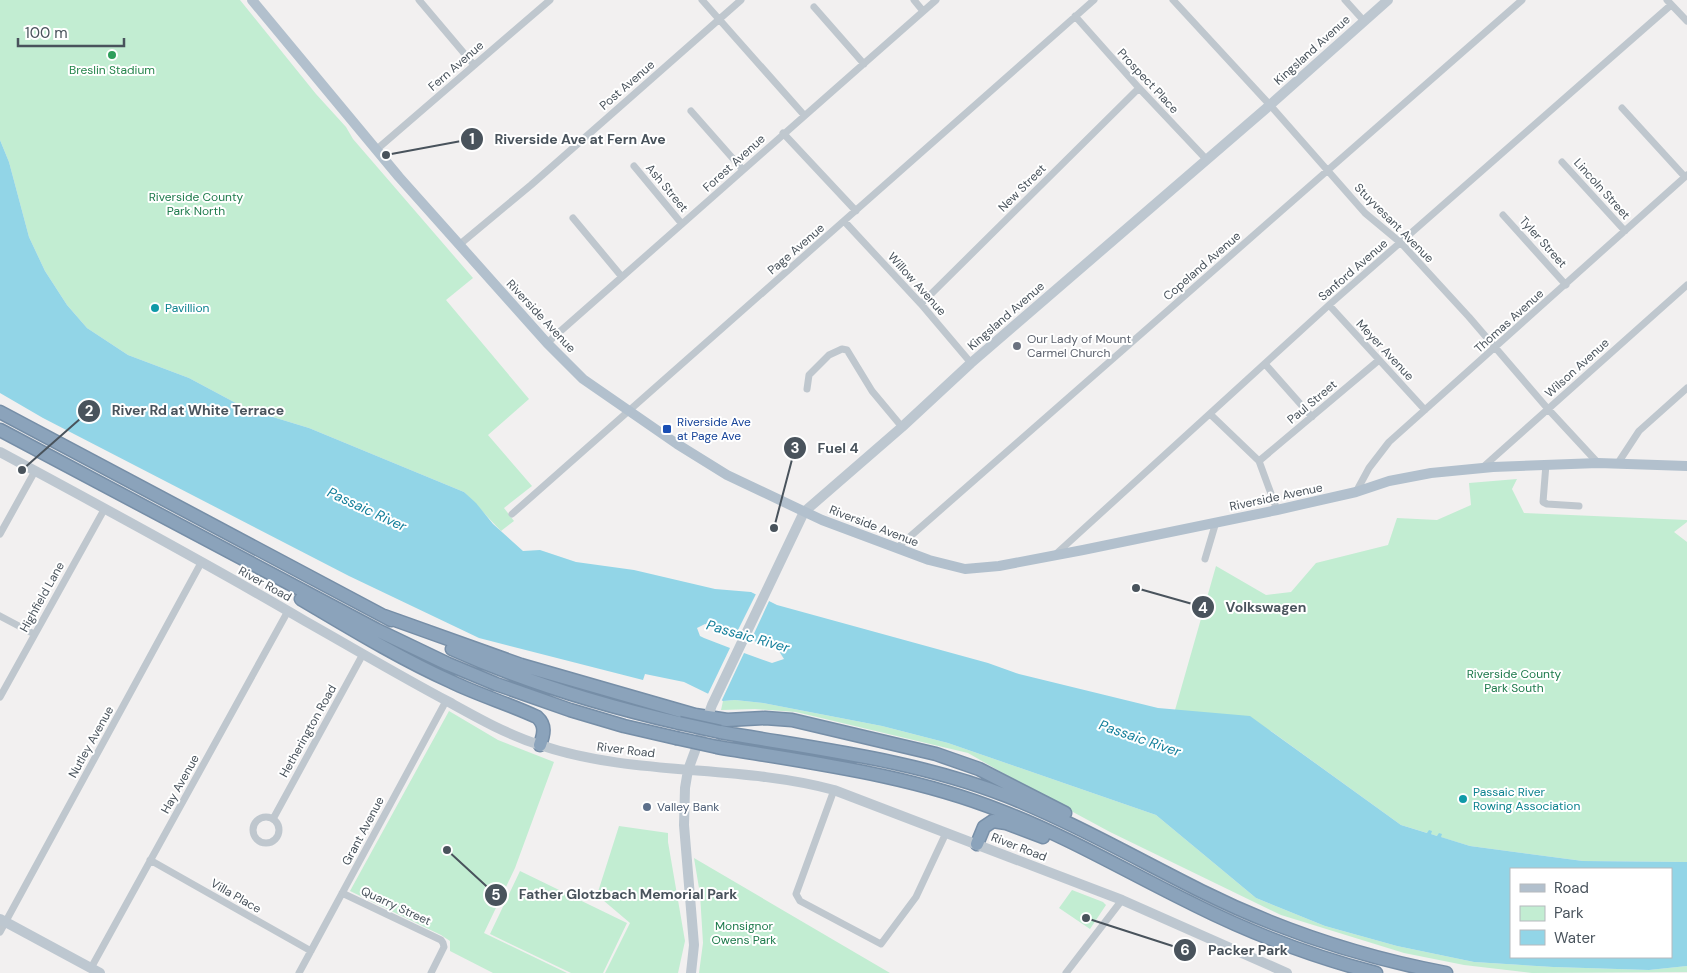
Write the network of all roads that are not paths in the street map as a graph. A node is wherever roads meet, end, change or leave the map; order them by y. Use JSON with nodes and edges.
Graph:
{"nodes":[{"id":1,"x":252,"y":0,"type":"edge"},
{"id":2,"x":418,"y":0,"type":"edge"},
{"id":3,"x":550,"y":0,"type":"edge"},
{"id":4,"x":702,"y":0,"type":"edge"},
{"id":5,"x":741,"y":0,"type":"edge"},
{"id":6,"x":914,"y":0,"type":"edge"},
{"id":7,"x":936,"y":0,"type":"edge"},
{"id":8,"x":1094,"y":0,"type":"edge"},
{"id":9,"x":1173,"y":0,"type":"edge"},
{"id":10,"x":1345,"y":0,"type":"edge"},
{"id":11,"x":1388,"y":0,"type":"edge"},
{"id":12,"x":1522,"y":0,"type":"edge"},
{"id":13,"x":1669,"y":2,"type":"edge"},
{"id":14,"x":814,"y":7,"type":"dead end"},
{"id":15,"x":923,"y":11,"type":"junction"},
{"id":16,"x":1075,"y":16,"type":"junction"},
{"id":17,"x":719,"y":20,"type":"junction"},
{"id":18,"x":1687,"y":20,"type":"edge"},
{"id":19,"x":1364,"y":21,"type":"junction"},
{"id":20,"x":864,"y":64,"type":"junction"},
{"id":21,"x":474,"y":65,"type":"junction"},
{"id":22,"x":1139,"y":88,"type":"junction"},
{"id":23,"x":1270,"y":105,"type":"junction"},
{"id":24,"x":1622,"y":108,"type":"dead end"},
{"id":25,"x":691,"y":111,"type":"dead end"},
{"id":26,"x":804,"y":115,"type":"junction"},
{"id":27,"x":783,"y":133,"type":"junction"},
{"id":28,"x":376,"y":150,"type":"junction"},
{"id":29,"x":1206,"y":159,"type":"junction"},
{"id":30,"x":1562,"y":162,"type":"dead end"},
{"id":31,"x":634,"y":166,"type":"dead end"},
{"id":32,"x":743,"y":170,"type":"junction"},
{"id":33,"x":1327,"y":171,"type":"junction"},
{"id":34,"x":1686,"y":176,"type":"edge"},
{"id":35,"x":856,"y":211,"type":"junction"},
{"id":36,"x":1503,"y":215,"type":"dead end"},
{"id":37,"x":573,"y":218,"type":"dead end"},
{"id":38,"x":844,"y":221,"type":"junction"},
{"id":39,"x":682,"y":224,"type":"junction"},
{"id":40,"x":1625,"y":231,"type":"junction"},
{"id":41,"x":1400,"y":244,"type":"junction"},
{"id":42,"x":459,"y":245,"type":"junction"},
{"id":43,"x":622,"y":277,"type":"junction"},
{"id":44,"x":1566,"y":285,"type":"junction"},
{"id":45,"x":1687,"y":285,"type":"edge"},
{"id":46,"x":921,"y":304,"type":"junction"},
{"id":47,"x":1329,"y":306,"type":"junction"},
{"id":48,"x":547,"y":343,"type":"junction"},
{"id":49,"x":1495,"y":348,"type":"junction"},
{"id":50,"x":1379,"y":360,"type":"junction"},
{"id":51,"x":971,"y":363,"type":"junction"},
{"id":52,"x":1266,"y":364,"type":"junction"},
{"id":53,"x":1687,"y":388,"type":"edge"},
{"id":54,"x":807,"y":389,"type":"dead end"},
{"id":55,"x":1548,"y":409,"type":"junction"},
{"id":56,"x":1425,"y":410,"type":"junction"},
{"id":57,"x":628,"y":411,"type":"junction"},
{"id":58,"x":0,"y":412,"type":"edge"},
{"id":59,"x":1210,"y":414,"type":"junction"},
{"id":60,"x":1312,"y":417,"type":"junction"},
{"id":61,"x":902,"y":427,"type":"junction"},
{"id":62,"x":0,"y":430,"type":"edge"},
{"id":63,"x":0,"y":452,"type":"edge"},
{"id":64,"x":1259,"y":461,"type":"junction"},
{"id":65,"x":1598,"y":463,"type":"junction"},
{"id":66,"x":1618,"y":463,"type":"junction"},
{"id":67,"x":1546,"y":464,"type":"junction"},
{"id":68,"x":1687,"y":466,"type":"edge"},
{"id":69,"x":1482,"y":468,"type":"junction"},
{"id":70,"x":35,"y":471,"type":"junction"},
{"id":71,"x":1356,"y":492,"type":"junction"},
{"id":72,"x":1579,"y":506,"type":"dead end"},
{"id":73,"x":105,"y":508,"type":"junction"},
{"id":74,"x":1277,"y":510,"type":"junction"},
{"id":75,"x":804,"y":512,"type":"junction"},
{"id":76,"x":512,"y":514,"type":"dead end"},
{"id":77,"x":1216,"y":522,"type":"junction"},
{"id":78,"x":0,"y":534,"type":"edge"},
{"id":79,"x":219,"y":546,"type":"junction"},
{"id":80,"x":897,"y":548,"type":"junction"},
{"id":81,"x":1054,"y":556,"type":"junction"},
{"id":82,"x":1205,"y":560,"type":"dead end"},
{"id":83,"x":202,"y":562,"type":"junction"},
{"id":84,"x":288,"y":610,"type":"junction"},
{"id":85,"x":0,"y":616,"type":"edge"},
{"id":86,"x":384,"y":616,"type":"junction"},
{"id":87,"x":34,"y":634,"type":"junction"},
{"id":88,"x":363,"y":654,"type":"junction"},
{"id":89,"x":0,"y":698,"type":"edge"},
{"id":90,"x":446,"y":701,"type":"junction"},
{"id":91,"x":707,"y":717,"type":"junction"},
{"id":92,"x":540,"y":745,"type":"junction"},
{"id":93,"x":688,"y":770,"type":"junction"},
{"id":94,"x":834,"y":790,"type":"junction"},
{"id":95,"x":273,"y":819,"type":"dead end"},
{"id":96,"x":946,"y":833,"type":"junction"},
{"id":97,"x":1102,"y":840,"type":"junction"},
{"id":98,"x":977,"y":844,"type":"junction"},
{"id":99,"x":150,"y":860,"type":"junction"},
{"id":100,"x":342,"y":893,"type":"junction"},
{"id":101,"x":1171,"y":893,"type":"junction"},
{"id":102,"x":1122,"y":900,"type":"junction"},
{"id":103,"x":3,"y":921,"type":"edge"},
{"id":104,"x":0,"y":932,"type":"edge"},
{"id":105,"x":311,"y":951,"type":"junction"},
{"id":106,"x":96,"y":971,"type":"edge"},
{"id":107,"x":300,"y":973,"type":"edge"},
{"id":108,"x":431,"y":973,"type":"edge"},
{"id":109,"x":691,"y":973,"type":"edge"},
{"id":110,"x":1066,"y":973,"type":"edge"},
{"id":111,"x":1287,"y":973,"type":"edge"},
{"id":112,"x":1376,"y":973,"type":"edge"},
{"id":113,"x":1446,"y":973,"type":"edge"}],
"edges":[{"from":1,"to":28,"type":"main road","name":"Riverside Avenue"},
{"from":2,"to":21,"type":"street"},
{"from":3,"to":21,"type":"street","name":"Fern Avenue"},
{"from":4,"to":17,"type":"street"},
{"from":5,"to":17,"type":"street","name":"Post Avenue"},
{"from":6,"to":15,"type":"street"},
{"from":7,"to":15,"type":"street","name":"Forest Avenue"},
{"from":8,"to":16,"type":"street","name":"Page Avenue"},
{"from":9,"to":23,"type":"street","name":"Stuyvesant Avenue"},
{"from":10,"to":19,"type":"street"},
{"from":11,"to":19,"type":"main road","name":"Kingsland Avenue"},
{"from":12,"to":33,"type":"street","name":"Copeland Avenue"},
{"from":13,"to":18,"type":"street"},
{"from":13,"to":41,"type":"street","name":"Sanford Avenue"},
{"from":14,"to":20,"type":"street"},
{"from":15,"to":20,"type":"street","name":"Forest Avenue"},
{"from":16,"to":22,"type":"street","name":"Prospect Place"},
{"from":16,"to":35,"type":"street","name":"Page Avenue"},
{"from":17,"to":26,"type":"street"},
{"from":17,"to":42,"type":"street","name":"Post Avenue"},
{"from":19,"to":23,"type":"main road","name":"Kingsland Avenue"},
{"from":20,"to":26,"type":"street","name":"Forest Avenue"},
{"from":21,"to":28,"type":"street","name":"Fern Avenue"},
{"from":22,"to":29,"type":"street","name":"Prospect Place"},
{"from":22,"to":46,"type":"street","name":"New Street"},
{"from":23,"to":29,"type":"main road","name":"Kingsland Avenue"},
{"from":23,"to":33,"type":"street","name":"Stuyvesant Avenue"},
{"from":24,"to":34,"type":"street"},
{"from":25,"to":32,"type":"street"},
{"from":26,"to":27,"type":"street","name":"Forest Avenue"},
{"from":27,"to":32,"type":"street","name":"Forest Avenue"},
{"from":27,"to":35,"type":"street"},
{"from":28,"to":42,"type":"main road","name":"Riverside Avenue"},
{"from":29,"to":51,"type":"main road","name":"Kingsland Avenue"},
{"from":30,"to":40,"type":"street","name":"Lincoln Street"},
{"from":31,"to":39,"type":"street","name":"Ash Street"},
{"from":32,"to":39,"type":"street","name":"Forest Avenue"},
{"from":33,"to":41,"type":"street","name":"Stuyvesant Avenue"},
{"from":33,"to":80,"type":"street","name":"Copeland Avenue"},
{"from":34,"to":40,"type":"street","name":"Thomas Avenue"},
{"from":35,"to":38,"type":"street","name":"Page Avenue"},
{"from":36,"to":44,"type":"street","name":"Tyler Street"},
{"from":37,"to":43,"type":"street"},
{"from":38,"to":46,"type":"street","name":"Willow Avenue"},
{"from":38,"to":57,"type":"street","name":"Page Avenue"},
{"from":39,"to":43,"type":"street","name":"Forest Avenue"},
{"from":40,"to":44,"type":"street","name":"Thomas Avenue"},
{"from":41,"to":47,"type":"street","name":"Sanford Avenue"},
{"from":41,"to":49,"type":"street","name":"Stuyvesant Avenue"},
{"from":42,"to":48,"type":"main road","name":"Riverside Avenue"},
{"from":43,"to":48,"type":"street","name":"Forest Avenue"},
{"from":44,"to":49,"type":"street","name":"Thomas Avenue"},
{"from":45,"to":55,"type":"street","name":"Wilson Avenue"},
{"from":46,"to":51,"type":"street","name":"Willow Avenue"},
{"from":47,"to":50,"type":"street","name":"Meyer Avenue"},
{"from":47,"to":52,"type":"street","name":"Sanford Avenue"},
{"from":48,"to":57,"type":"main road","name":"Riverside Avenue"},
{"from":49,"to":55,"type":"street","name":"Stuyvesant Avenue"},
{"from":49,"to":56,"type":"street","name":"Thomas Avenue"},
{"from":50,"to":56,"type":"street","name":"Meyer Avenue"},
{"from":50,"to":60,"type":"street","name":"Paul Street"},
{"from":51,"to":61,"type":"main road","name":"Kingsland Avenue"},
{"from":52,"to":59,"type":"street","name":"Sanford Avenue"},
{"from":52,"to":60,"type":"street"},
{"from":53,"to":66,"type":"street"},
{"from":54,"to":61,"type":"street"},
{"from":55,"to":65,"type":"street","name":"Stuyvesant Avenue"},
{"from":55,"to":69,"type":"street","name":"Wilson Avenue"},
{"from":56,"to":71,"type":"street","name":"Thomas Avenue"},
{"from":57,"to":75,"type":"main road","name":"Riverside Avenue"},
{"from":57,"to":76,"type":"street","name":"Page Avenue"},
{"from":58,"to":86,"type":"highway"},
{"from":59,"to":64,"type":"street"},
{"from":59,"to":81,"type":"street","name":"Sanford Avenue"},
{"from":60,"to":64,"type":"street","name":"Paul Street"},
{"from":61,"to":75,"type":"main road","name":"Kingsland Avenue"},
{"from":62,"to":79,"type":"highway"},
{"from":63,"to":70,"type":"main road","name":"River Road"},
{"from":64,"to":74,"type":"street"},
{"from":65,"to":66,"type":"main road","name":"Riverside Avenue"},
{"from":65,"to":67,"type":"main road","name":"Riverside Avenue"},
{"from":66,"to":68,"type":"main road","name":"Riverside Avenue"},
{"from":67,"to":69,"type":"main road","name":"Riverside Avenue"},
{"from":67,"to":72,"type":"street"},
{"from":69,"to":71,"type":"main road","name":"Riverside Avenue"},
{"from":70,"to":73,"type":"main road","name":"River Road"},
{"from":70,"to":78,"type":"street"},
{"from":71,"to":74,"type":"main road","name":"Riverside Avenue"},
{"from":73,"to":83,"type":"main road","name":"River Road"},
{"from":73,"to":87,"type":"street","name":"Highfield Lane"},
{"from":74,"to":77,"type":"main road","name":"Riverside Avenue"},
{"from":75,"to":80,"type":"main road","name":"Riverside Avenue"},
{"from":75,"to":91,"type":"main road","name":"Kingsland Avenue"},
{"from":77,"to":81,"type":"main road","name":"Riverside Avenue"},
{"from":77,"to":82,"type":"street"},
{"from":79,"to":92,"type":"highway"},
{"from":79,"to":101,"type":"highway","bridge":true},
{"from":80,"to":81,"type":"main road","name":"Riverside Avenue"},
{"from":83,"to":84,"type":"main road","name":"River Road"},
{"from":83,"to":103,"type":"street","name":"Nutley Avenue"},
{"from":84,"to":88,"type":"main road","name":"River Road"},
{"from":84,"to":99,"type":"street","name":"Hay Avenue"},
{"from":85,"to":87,"type":"street"},
{"from":86,"to":91,"type":"highway"},
{"from":86,"to":97,"type":"highway","bridge":true},
{"from":87,"to":89,"type":"street","name":"Highfield Lane"},
{"from":88,"to":90,"type":"main road","name":"River Road"},
{"from":88,"to":95,"type":"street","name":"Hetherington Road"},
{"from":90,"to":92,"type":"main road","name":"River Road"},
{"from":90,"to":100,"type":"street","name":"Grant Avenue"},
{"from":91,"to":93,"type":"main road","name":"Kingsland Avenue"},
{"from":91,"to":97,"type":"highway"},
{"from":92,"to":93,"type":"main road","name":"River Road"},
{"from":93,"to":94,"type":"main road","name":"River Road"},
{"from":93,"to":109,"type":"main road","name":"Kingsland Avenue"},
{"from":94,"to":96,"type":"main road","name":"River Road"},
{"from":94,"to":96,"type":"street"},
{"from":96,"to":98,"type":"main road","name":"River Road"},
{"from":97,"to":113,"type":"highway"},
{"from":98,"to":101,"type":"highway"},
{"from":98,"to":102,"type":"main road","name":"River Road"},
{"from":99,"to":105,"type":"street","name":"Villa Place"},
{"from":99,"to":106,"type":"street","name":"Hay Avenue"},
{"from":100,"to":105,"type":"street","name":"Grant Avenue"},
{"from":100,"to":108,"type":"street","name":"Quarry Street"},
{"from":101,"to":112,"type":"highway"},
{"from":102,"to":110,"type":"street"},
{"from":102,"to":111,"type":"main road","name":"River Road"},
{"from":103,"to":104,"type":"street","name":"Nutley Avenue"},
{"from":103,"to":106,"type":"main road"},
{"from":105,"to":107,"type":"street","name":"Grant Avenue"}]}
